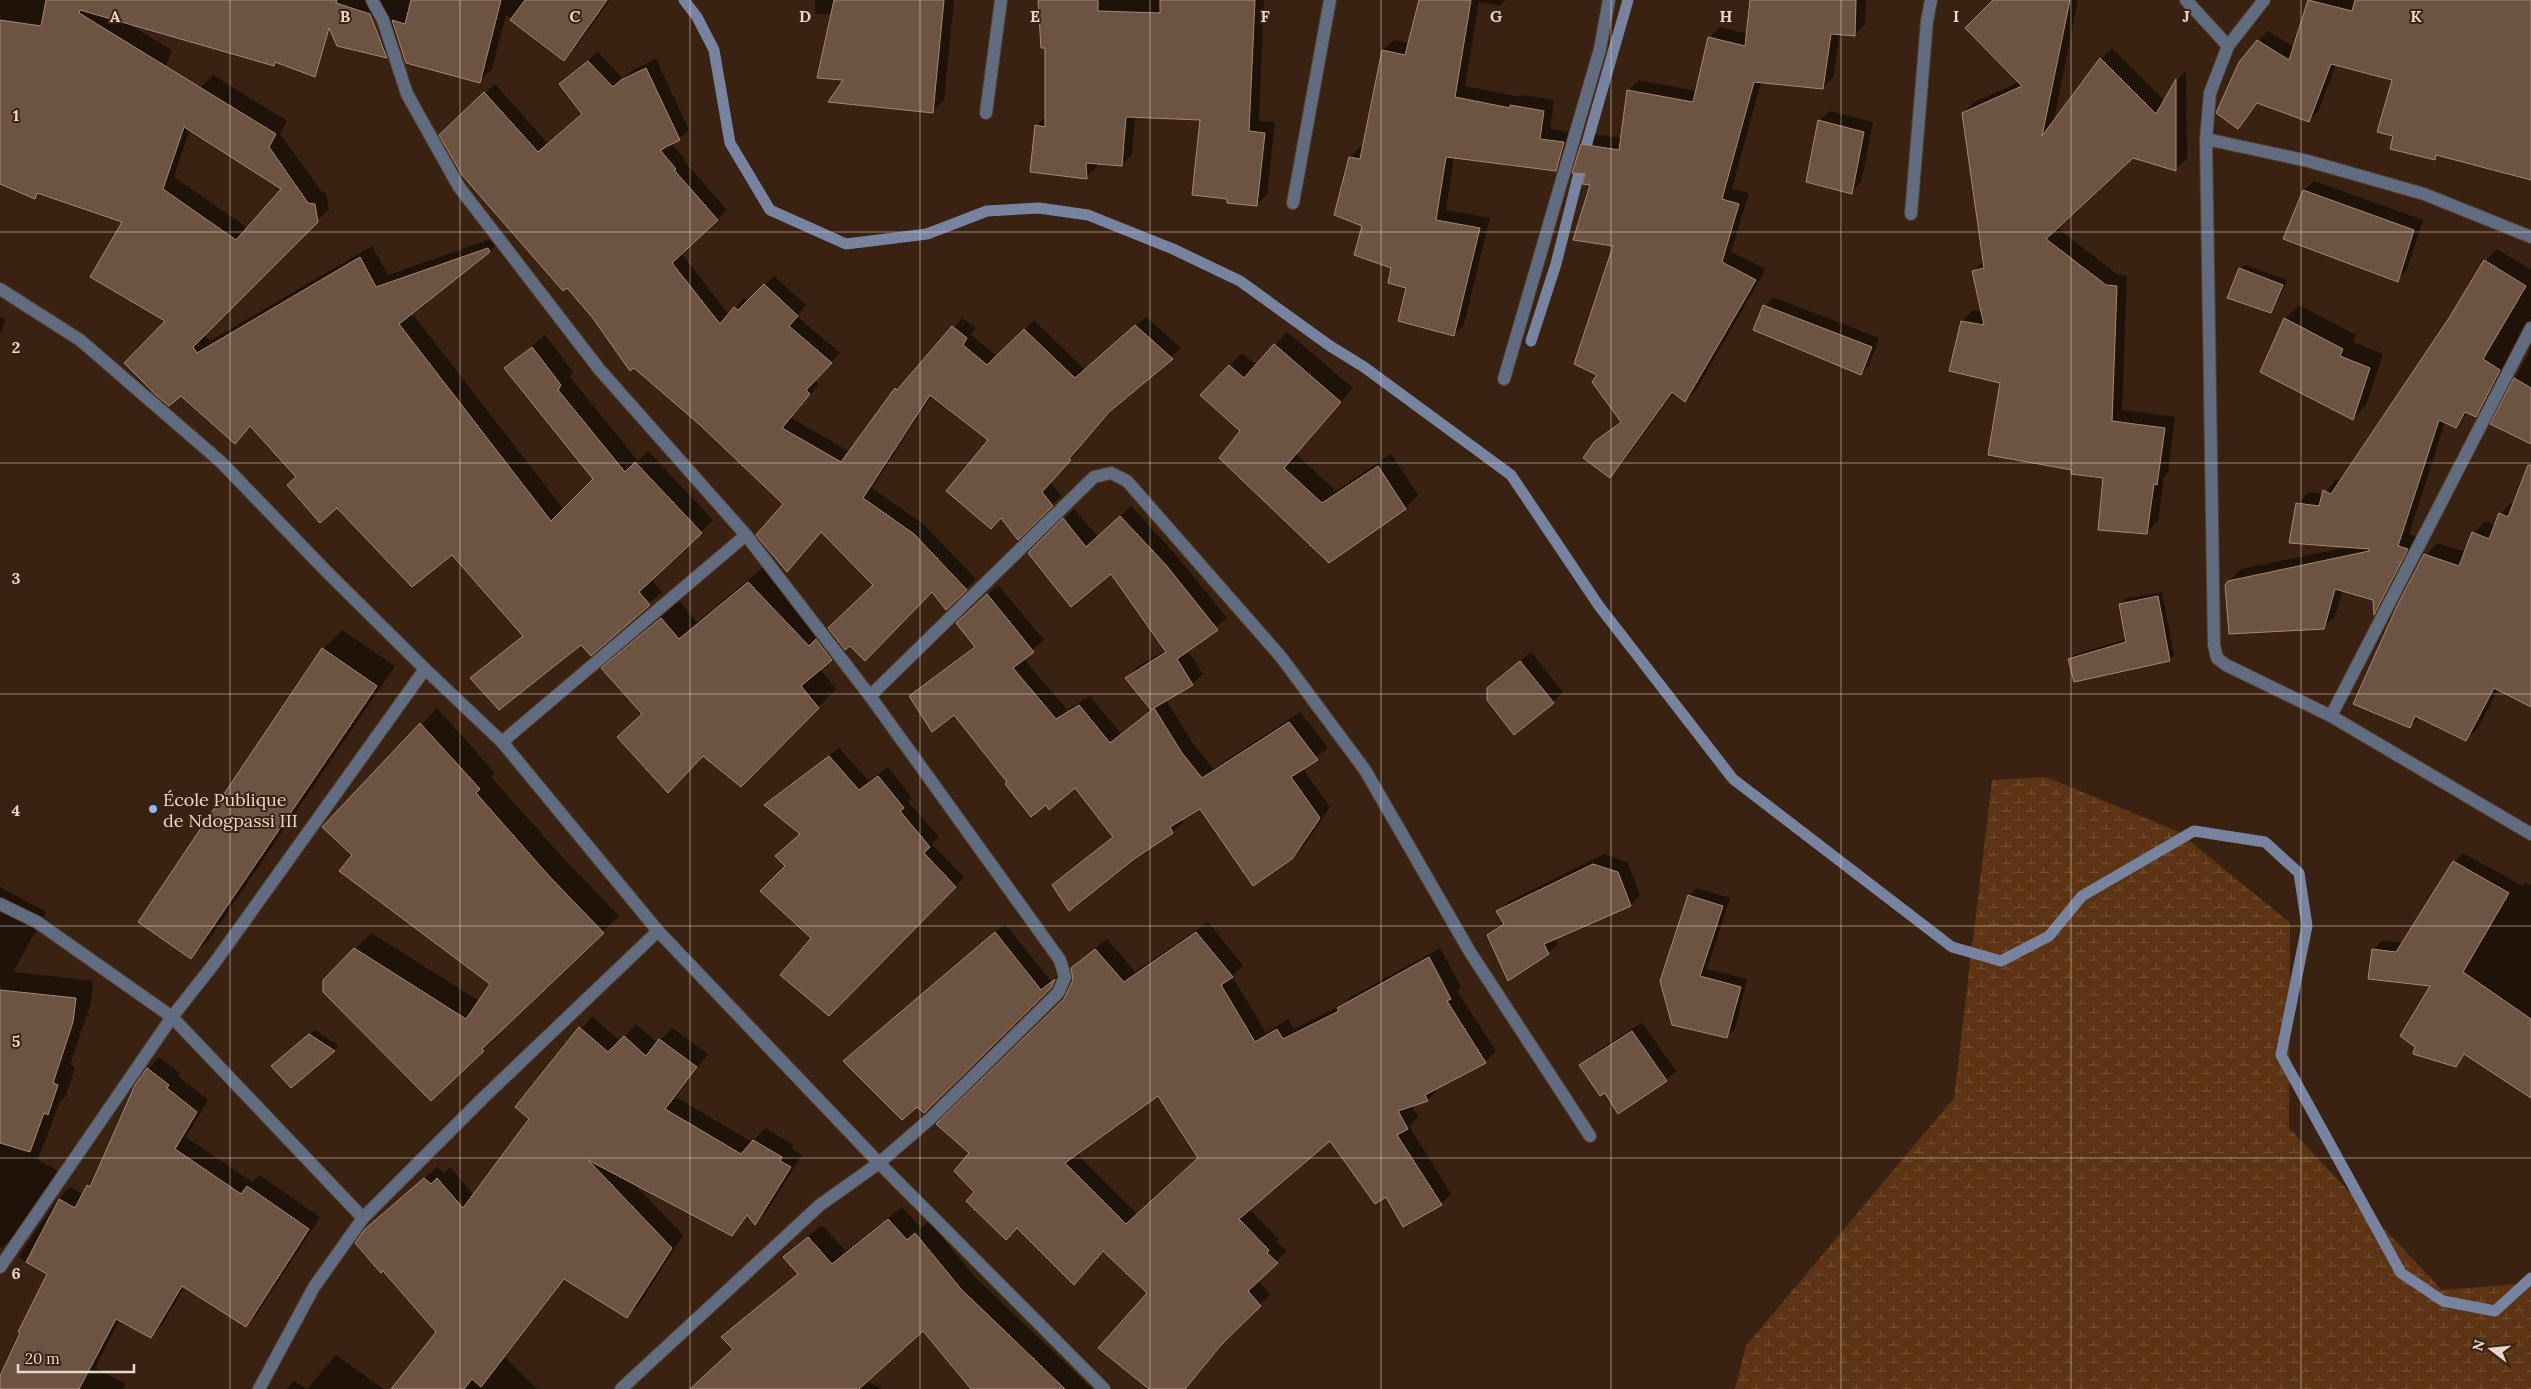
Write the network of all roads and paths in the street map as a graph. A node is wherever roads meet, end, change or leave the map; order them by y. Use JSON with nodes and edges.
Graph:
{"nodes":[{"id":1,"x":372,"y":0,"type":"edge"},
{"id":2,"x":1001,"y":0,"type":"edge"},
{"id":3,"x":1330,"y":0,"type":"edge"},
{"id":4,"x":1609,"y":0,"type":"edge"},
{"id":5,"x":1931,"y":0,"type":"edge"},
{"id":6,"x":2186,"y":0,"type":"edge"},
{"id":7,"x":2264,"y":0,"type":"edge"},
{"id":8,"x":2228,"y":46,"type":"junction"},
{"id":9,"x":986,"y":113,"type":"dead end"},
{"id":10,"x":2206,"y":139,"type":"junction"},
{"id":11,"x":1293,"y":203,"type":"dead end"},
{"id":12,"x":1911,"y":214,"type":"dead end"},
{"id":13,"x":2531,"y":236,"type":"edge"},
{"id":14,"x":0,"y":289,"type":"edge"},
{"id":15,"x":2531,"y":328,"type":"edge"},
{"id":16,"x":1504,"y":379,"type":"dead end"},
{"id":17,"x":746,"y":535,"type":"junction"},
{"id":18,"x":425,"y":669,"type":"junction"},
{"id":19,"x":870,"y":696,"type":"junction"},
{"id":20,"x":2331,"y":716,"type":"junction"},
{"id":21,"x":502,"y":742,"type":"junction"},
{"id":22,"x":2531,"y":834,"type":"edge"},
{"id":23,"x":0,"y":904,"type":"edge"},
{"id":24,"x":658,"y":932,"type":"junction"},
{"id":25,"x":172,"y":1017,"type":"junction"},
{"id":26,"x":1590,"y":1136,"type":"dead end"},
{"id":27,"x":879,"y":1162,"type":"junction"},
{"id":28,"x":363,"y":1218,"type":"junction"},
{"id":29,"x":0,"y":1266,"type":"edge"},
{"id":30,"x":259,"y":1389,"type":"edge"},
{"id":31,"x":621,"y":1389,"type":"edge"},
{"id":32,"x":1104,"y":1389,"type":"edge"}],
"edges":[{"from":1,"to":17,"type":"street"},
{"from":2,"to":9,"type":"street"},
{"from":3,"to":11,"type":"street"},
{"from":4,"to":16,"type":"street"},
{"from":5,"to":12,"type":"street"},
{"from":6,"to":8,"type":"street"},
{"from":7,"to":8,"type":"street"},
{"from":8,"to":10,"type":"street"},
{"from":10,"to":13,"type":"street"},
{"from":10,"to":20,"type":"street"},
{"from":14,"to":18,"type":"street"},
{"from":15,"to":20,"type":"street"},
{"from":17,"to":19,"type":"street"},
{"from":17,"to":21,"type":"street"},
{"from":18,"to":21,"type":"street"},
{"from":18,"to":25,"type":"street"},
{"from":19,"to":26,"type":"street"},
{"from":19,"to":27,"type":"street"},
{"from":20,"to":22,"type":"street"},
{"from":21,"to":24,"type":"street"},
{"from":23,"to":25,"type":"street"},
{"from":24,"to":27,"type":"street"},
{"from":24,"to":28,"type":"street"},
{"from":25,"to":28,"type":"street"},
{"from":25,"to":29,"type":"street"},
{"from":27,"to":31,"type":"street"},
{"from":27,"to":32,"type":"street"},
{"from":28,"to":30,"type":"street"}]}
